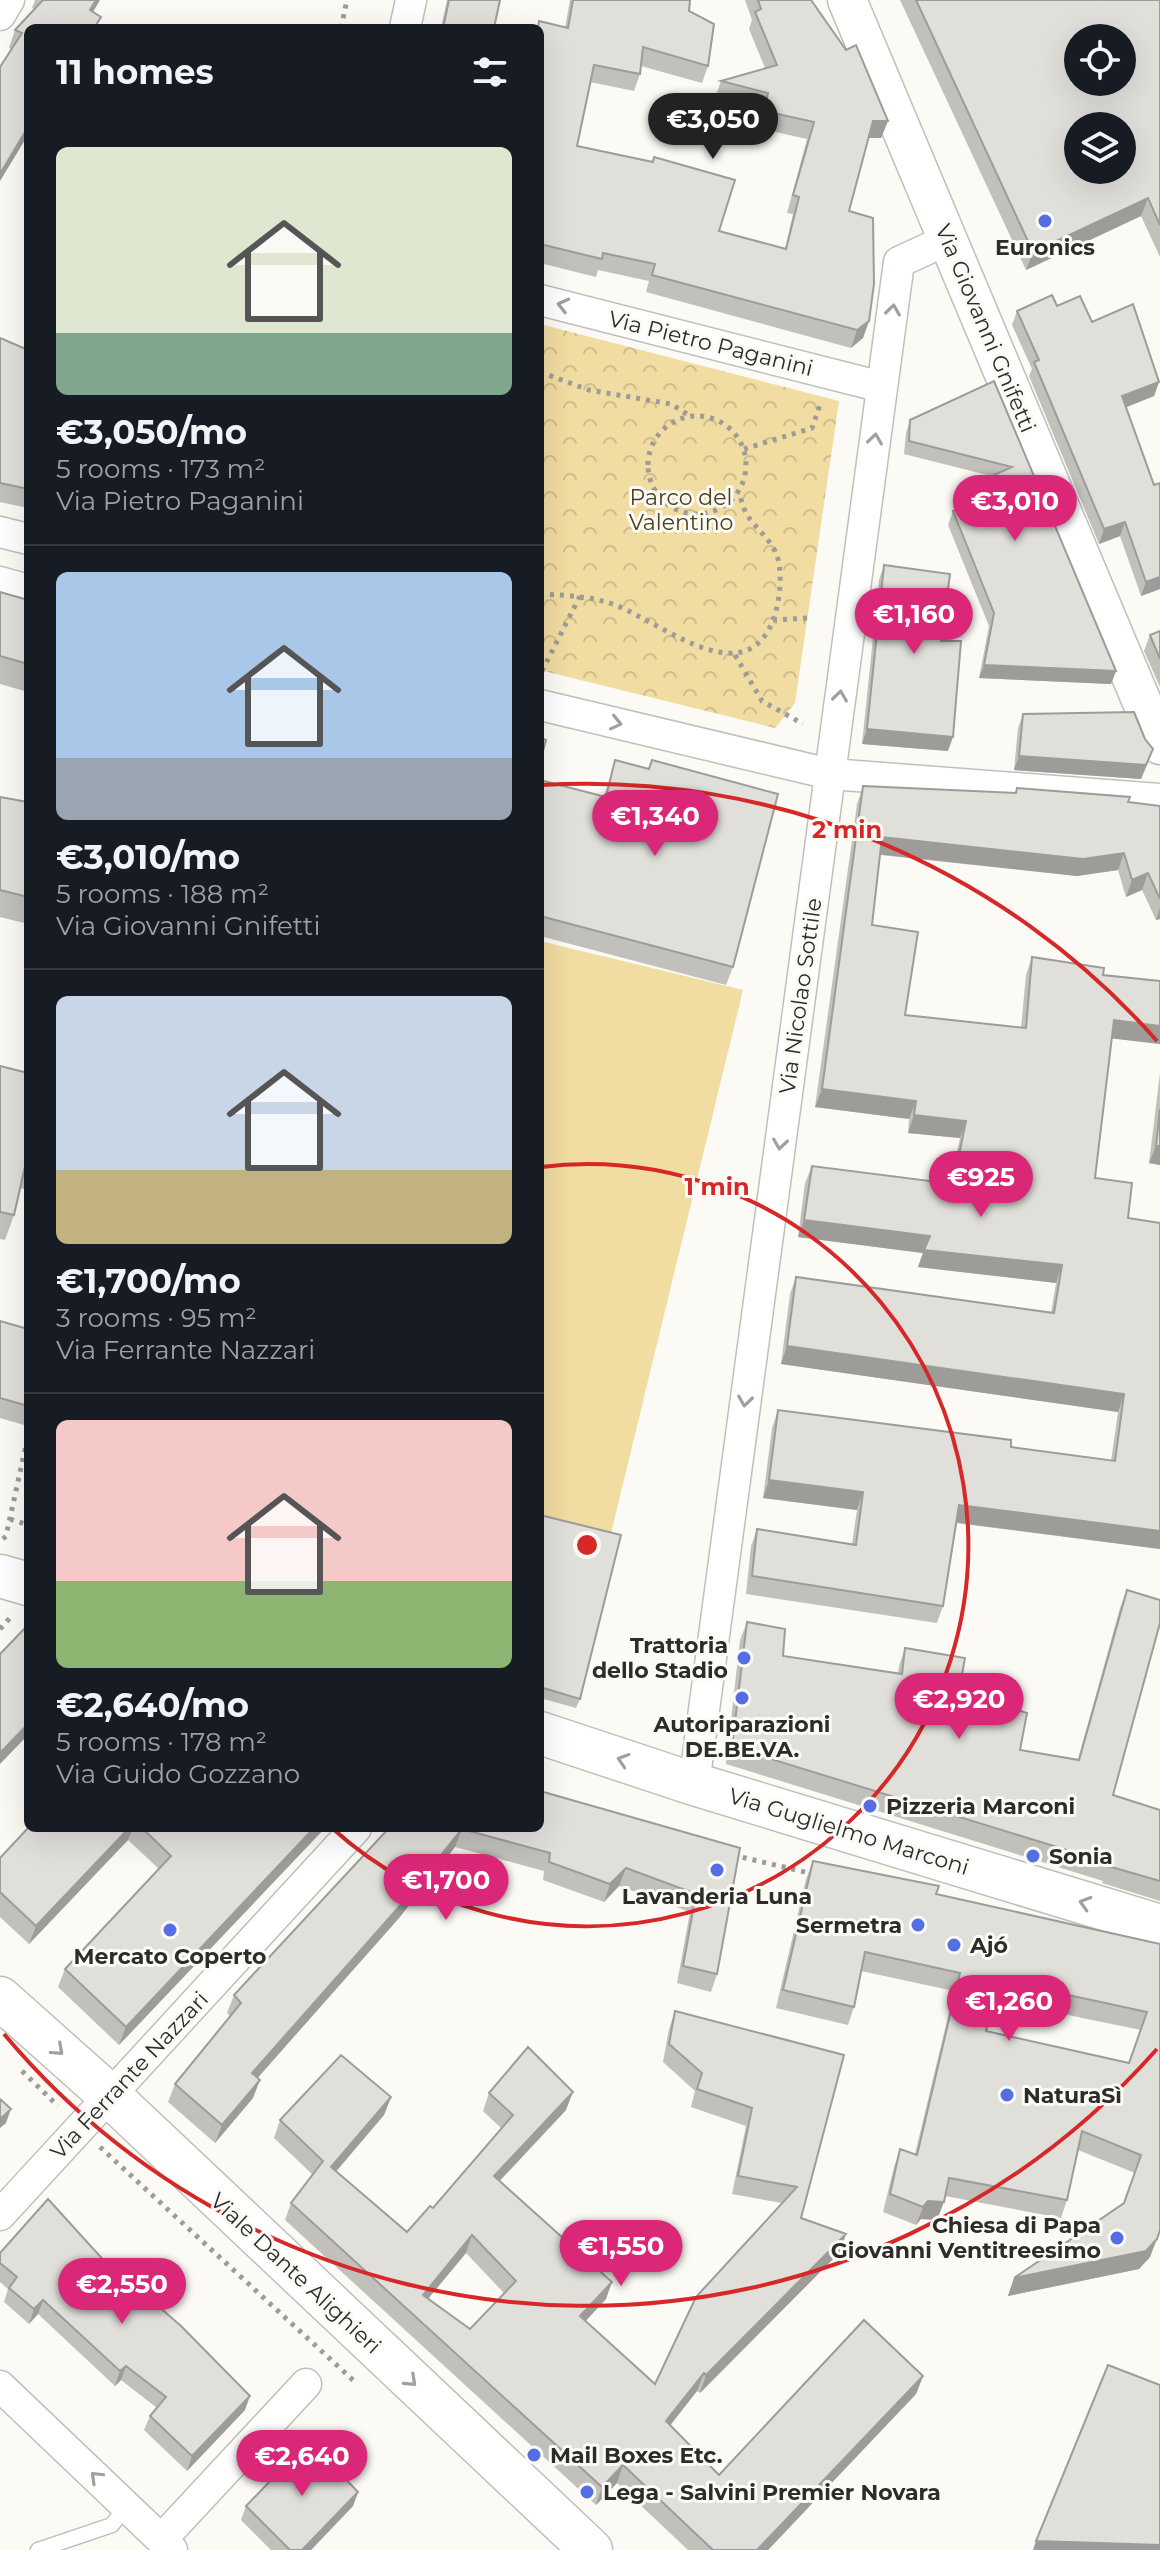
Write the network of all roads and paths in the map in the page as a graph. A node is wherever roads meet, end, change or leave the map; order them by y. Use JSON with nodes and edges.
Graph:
{"nodes":[{"id":1,"x":9,"y":0,"type":"edge"},
{"id":2,"x":347,"y":0,"type":"edge"},
{"id":3,"x":411,"y":0,"type":"edge"},
{"id":4,"x":847,"y":0,"type":"edge"},
{"id":5,"x":0,"y":15,"type":"edge"},
{"id":6,"x":342,"y":24,"type":"edge"},
{"id":7,"x":406,"y":24,"type":"edge"},
{"id":8,"x":949,"y":239,"type":"junction"},
{"id":9,"x":544,"y":301,"type":"edge"},
{"id":10,"x":544,"y":373,"type":"edge"},
{"id":11,"x":882,"y":387,"type":"junction"},
{"id":12,"x":823,"y":397,"type":"dead end"},
{"id":13,"x":690,"y":416,"type":"junction"},
{"id":14,"x":744,"y":449,"type":"junction"},
{"id":15,"x":739,"y":492,"type":"junction"},
{"id":16,"x":0,"y":532,"type":"edge"},
{"id":17,"x":24,"y":538,"type":"edge"},
{"id":18,"x":0,"y":582,"type":"edge"},
{"id":19,"x":24,"y":589,"type":"edge"},
{"id":20,"x":544,"y":594,"type":"edge"},
{"id":21,"x":580,"y":596,"type":"junction"},
{"id":22,"x":808,"y":618,"type":"dead end"},
{"id":23,"x":773,"y":620,"type":"junction"},
{"id":24,"x":735,"y":655,"type":"junction"},
{"id":25,"x":544,"y":667,"type":"edge"},
{"id":26,"x":544,"y":706,"type":"edge"},
{"id":27,"x":803,"y":724,"type":"dead end"},
{"id":28,"x":1160,"y":745,"type":"edge"},
{"id":29,"x":830,"y":774,"type":"junction"},
{"id":30,"x":1160,"y":799,"type":"edge"},
{"id":31,"x":24,"y":1454,"type":"edge"},
{"id":32,"x":10,"y":1519,"type":"junction"},
{"id":33,"x":24,"y":1524,"type":"edge"},
{"id":34,"x":0,"y":1540,"type":"edge"},
{"id":35,"x":0,"y":1576,"type":"edge"},
{"id":36,"x":24,"y":1583,"type":"edge"},
{"id":37,"x":544,"y":1734,"type":"edge"},
{"id":38,"x":694,"y":1784,"type":"junction"},
{"id":39,"x":352,"y":1832,"type":"edge"},
{"id":40,"x":723,"y":1851,"type":"edge"},
{"id":41,"x":813,"y":1874,"type":"edge"},
{"id":42,"x":1160,"y":1926,"type":"edge"},
{"id":43,"x":0,"y":1998,"type":"edge"},
{"id":44,"x":21,"y":2070,"type":"dead end"},
{"id":45,"x":110,"y":2096,"type":"junction"},
{"id":46,"x":63,"y":2111,"type":"dead end"},
{"id":47,"x":100,"y":2147,"type":"dead end"},
{"id":48,"x":0,"y":2215,"type":"edge"},
{"id":49,"x":306,"y":2384,"type":"dead end"},
{"id":50,"x":0,"y":2386,"type":"edge"},
{"id":51,"x":364,"y":2390,"type":"dead end"},
{"id":52,"x":126,"y":2506,"type":"junction"},
{"id":53,"x":167,"y":2545,"type":"edge"},
{"id":54,"x":38,"y":2550,"type":"edge"},
{"id":55,"x":591,"y":2550,"type":"edge"}],
"edges":[{"from":1,"to":5,"type":"street"},
{"from":2,"to":6,"type":"path"},
{"from":3,"to":7,"type":"street"},
{"from":4,"to":8,"type":"street","name":"Via Giovanni Gnifetti"},
{"from":11,"to":8,"type":"street","name":"Via Nicolao Sottile","one_way":true},
{"from":8,"to":28,"type":"street","name":"Via Giovanni Gnifetti"},
{"from":11,"to":9,"type":"street","name":"Via Pietro Paganini","one_way":true},
{"from":10,"to":13,"type":"path"},
{"from":29,"to":11,"type":"street","name":"Via Nicolao Sottile","one_way":true},
{"from":12,"to":14,"type":"path"},
{"from":13,"to":14,"type":"path"},
{"from":13,"to":15,"type":"path"},
{"from":14,"to":15,"type":"path"},
{"from":15,"to":23,"type":"path"},
{"from":16,"to":17,"type":"street"},
{"from":18,"to":19,"type":"street"},
{"from":20,"to":21,"type":"path"},
{"from":21,"to":24,"type":"path"},
{"from":21,"to":25,"type":"path"},
{"from":22,"to":23,"type":"path"},
{"from":23,"to":24,"type":"path"},
{"from":24,"to":27,"type":"path"},
{"from":26,"to":29,"type":"street","one_way":true},
{"from":29,"to":30,"type":"street"},
{"from":29,"to":38,"type":"street","name":"Via Nicolao Sottile","one_way":true},
{"from":31,"to":32,"type":"path"},
{"from":32,"to":33,"type":"path"},
{"from":32,"to":34,"type":"path"},
{"from":35,"to":36,"type":"main road"},
{"from":38,"to":37,"type":"main road","name":"Via Guglielmo Marconi","one_way":true},
{"from":42,"to":38,"type":"main road","name":"Via Guglielmo Marconi","one_way":true},
{"from":39,"to":45,"type":"street","name":"Via Ferrante Nazzari"},
{"from":40,"to":41,"type":"path"},
{"from":43,"to":45,"type":"main road","name":"Viale Dante Alighieri","one_way":true},
{"from":44,"to":46,"type":"path"},
{"from":45,"to":48,"type":"street","name":"Via Ferrante Nazzari"},
{"from":45,"to":55,"type":"main road","name":"Viale Dante Alighieri","one_way":true},
{"from":47,"to":51,"type":"path"},
{"from":49,"to":53,"type":"street"},
{"from":52,"to":50,"type":"street","one_way":true},
{"from":52,"to":53,"type":"street"},
{"from":52,"to":54,"type":"lane"}]}
